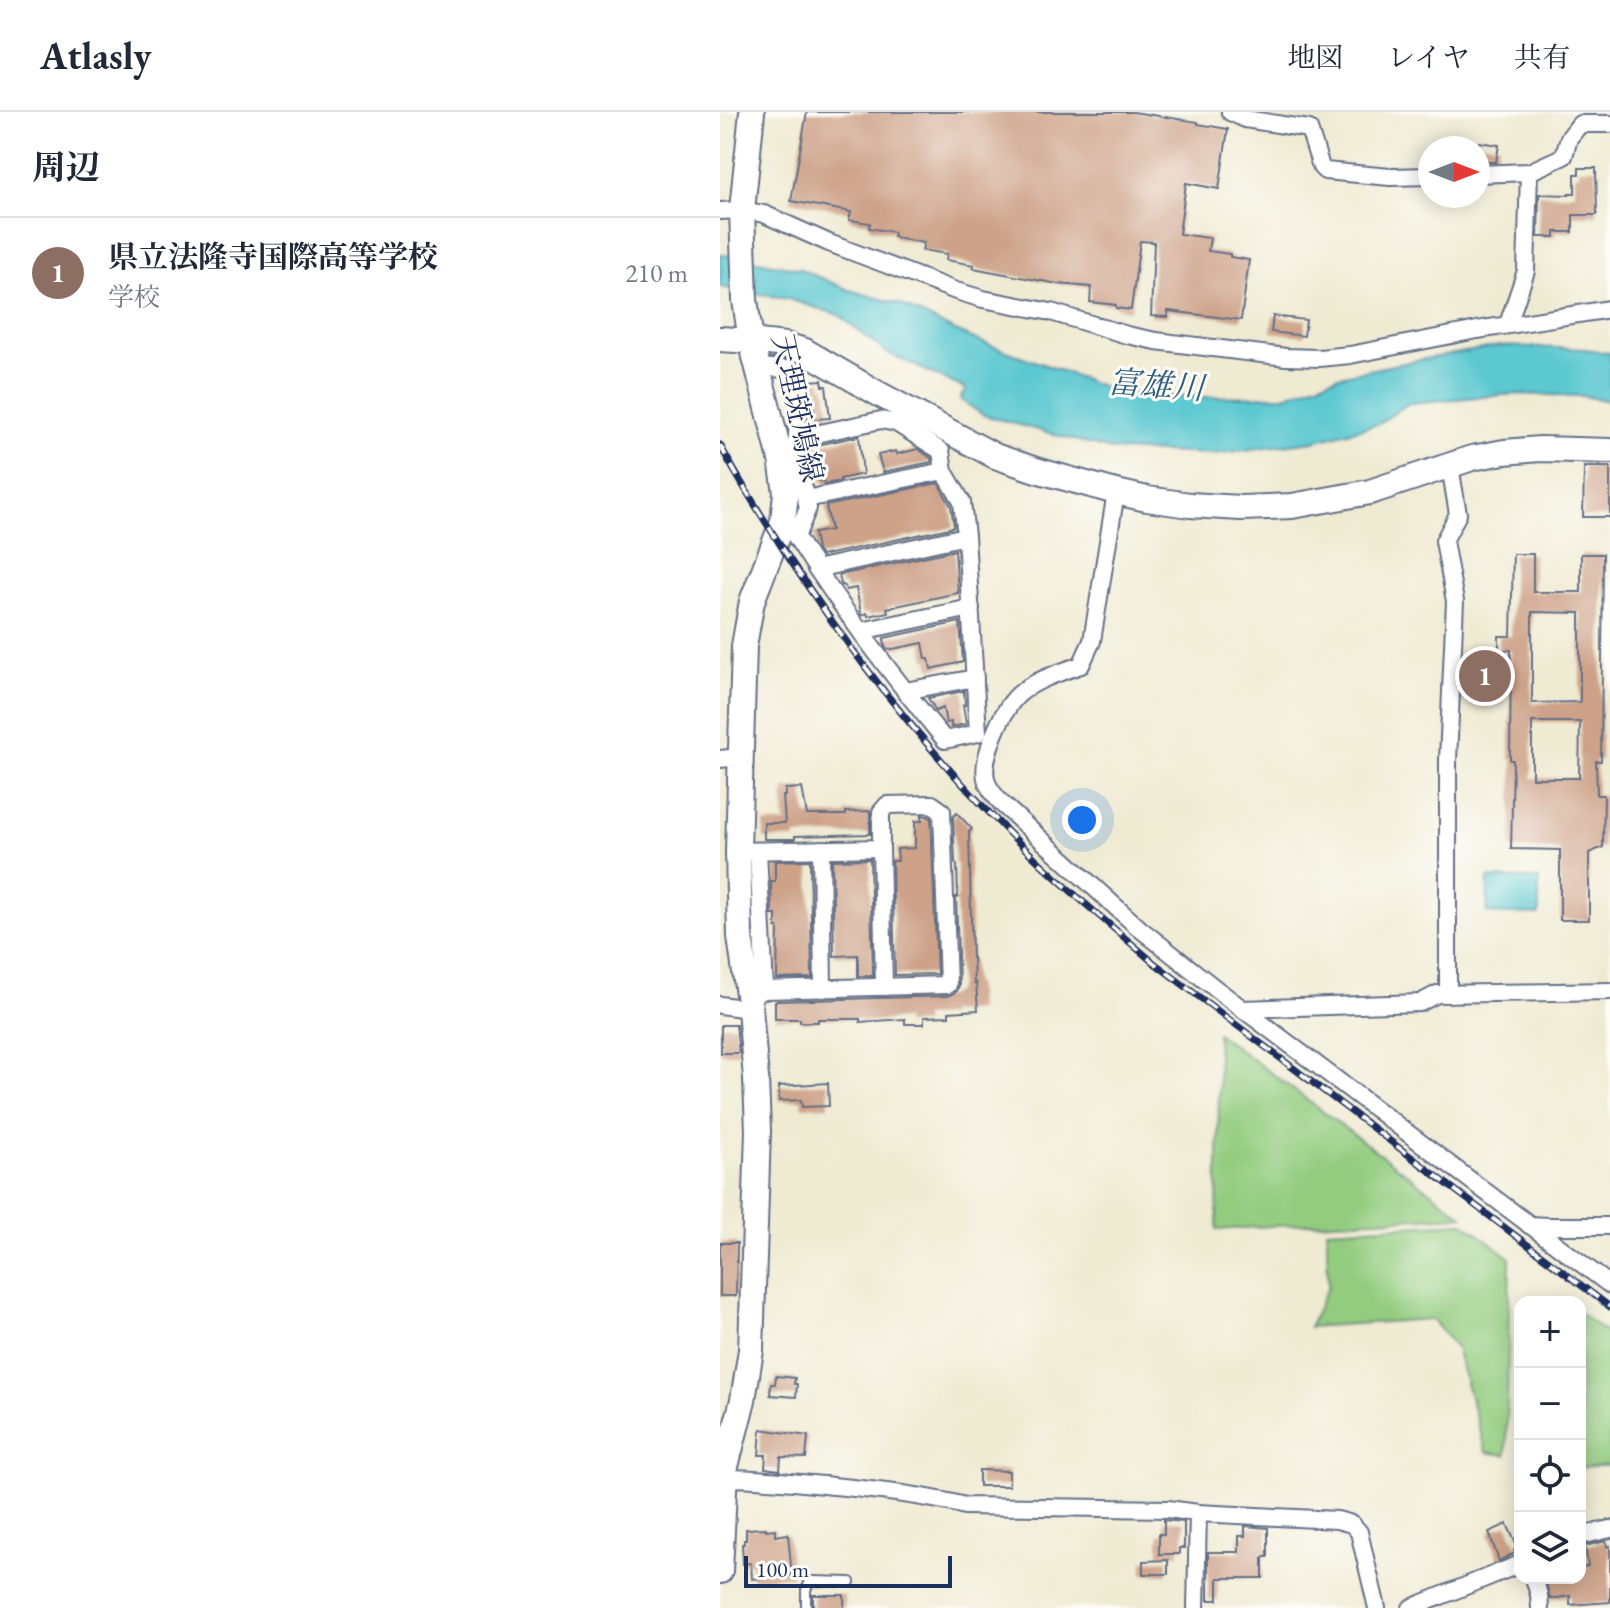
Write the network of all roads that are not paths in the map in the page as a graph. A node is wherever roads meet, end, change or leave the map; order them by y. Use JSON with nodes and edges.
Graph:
{"nodes":[{"id":1,"x":752,"y":112,"type":"edge"},
{"id":2,"x":1229,"y":112,"type":"edge"},
{"id":3,"x":1610,"y":124,"type":"edge"},
{"id":4,"x":1529,"y":172,"type":"junction"},
{"id":5,"x":1490,"y":174,"type":"edge"},
{"id":6,"x":1418,"y":176,"type":"edge"},
{"id":7,"x":734,"y":214,"type":"edge"},
{"id":8,"x":1610,"y":309,"type":"edge"},
{"id":9,"x":1508,"y":324,"type":"junction"},
{"id":10,"x":749,"y":331,"type":"junction"},
{"id":11,"x":720,"y":339,"type":"edge"},
{"id":12,"x":757,"y":367,"type":"junction"},
{"id":13,"x":797,"y":438,"type":"junction"},
{"id":14,"x":1610,"y":451,"type":"edge"},
{"id":15,"x":1450,"y":466,"type":"junction"},
{"id":16,"x":944,"y":471,"type":"junction"},
{"id":17,"x":1116,"y":492,"type":"junction"},
{"id":18,"x":806,"y":499,"type":"junction"},
{"id":19,"x":966,"y":536,"type":"junction"},
{"id":20,"x":816,"y":569,"type":"junction"},
{"id":21,"x":971,"y":608,"type":"junction"},
{"id":22,"x":861,"y":631,"type":"junction"},
{"id":23,"x":975,"y":678,"type":"junction"},
{"id":24,"x":905,"y":691,"type":"junction"},
{"id":25,"x":730,"y":758,"type":"edge"},
{"id":26,"x":881,"y":848,"type":"junction"},
{"id":27,"x":821,"y":849,"type":"junction"},
{"id":28,"x":748,"y":851,"type":"junction"},
{"id":29,"x":884,"y":987,"type":"junction"},
{"id":30,"x":823,"y":989,"type":"junction"},
{"id":31,"x":1610,"y":991,"type":"edge"},
{"id":32,"x":1448,"y":994,"type":"junction"},
{"id":33,"x":754,"y":999,"type":"junction"},
{"id":34,"x":720,"y":1005,"type":"edge"},
{"id":35,"x":1242,"y":1009,"type":"junction"},
{"id":36,"x":1529,"y":1225,"type":"junction"},
{"id":37,"x":1610,"y":1226,"type":"edge"},
{"id":38,"x":1610,"y":1285,"type":"edge"},
{"id":39,"x":723,"y":1493,"type":"edge"},
{"id":40,"x":1198,"y":1513,"type":"junction"},
{"id":41,"x":1610,"y":1529,"type":"edge"},
{"id":42,"x":1586,"y":1535,"type":"edge"},
{"id":43,"x":1514,"y":1566,"type":"edge"},
{"id":44,"x":720,"y":1571,"type":"edge"},
{"id":45,"x":850,"y":1582,"type":"dead end"},
{"id":46,"x":1536,"y":1584,"type":"edge"},
{"id":47,"x":806,"y":1608,"type":"edge"},
{"id":48,"x":1196,"y":1608,"type":"edge"},
{"id":49,"x":1377,"y":1608,"type":"edge"},
{"id":50,"x":1411,"y":1608,"type":"edge"},
{"id":51,"x":1540,"y":1608,"type":"edge"}],
"edges":[{"from":1,"to":7,"type":"main road","name":"天理斑鳩線"},
{"from":2,"to":6,"type":"street"},
{"from":3,"to":4,"type":"street"},
{"from":4,"to":5,"type":"street"},
{"from":4,"to":9,"type":"street"},
{"from":7,"to":9,"type":"street"},
{"from":7,"to":10,"type":"main road","name":"天理斑鳩線"},
{"from":8,"to":9,"type":"street"},
{"from":10,"to":11,"type":"main road"},
{"from":10,"to":12,"type":"main road","name":"天理斑鳩線"},
{"from":10,"to":17,"type":"main road"},
{"from":12,"to":13,"type":"street"},
{"from":12,"to":25,"type":"main road","name":"天理斑鳩線"},
{"from":13,"to":16,"type":"street"},
{"from":13,"to":18,"type":"street"},
{"from":14,"to":15,"type":"main road"},
{"from":15,"to":17,"type":"main road"},
{"from":15,"to":32,"type":"street"},
{"from":16,"to":18,"type":"street"},
{"from":16,"to":19,"type":"street"},
{"from":17,"to":35,"type":"street"},
{"from":18,"to":20,"type":"street"},
{"from":19,"to":20,"type":"street"},
{"from":19,"to":21,"type":"street"},
{"from":20,"to":22,"type":"street"},
{"from":21,"to":22,"type":"street"},
{"from":21,"to":23,"type":"street"},
{"from":22,"to":24,"type":"street"},
{"from":23,"to":24,"type":"street"},
{"from":23,"to":24,"type":"street"},
{"from":25,"to":28,"type":"main road","name":"天理斑鳩線"},
{"from":26,"to":27,"type":"street"},
{"from":26,"to":29,"type":"street"},
{"from":26,"to":29,"type":"street"},
{"from":27,"to":28,"type":"street"},
{"from":27,"to":30,"type":"street"},
{"from":28,"to":33,"type":"main road","name":"天理斑鳩線"},
{"from":29,"to":30,"type":"street"},
{"from":30,"to":33,"type":"street"},
{"from":31,"to":32,"type":"street"},
{"from":32,"to":35,"type":"street"},
{"from":33,"to":34,"type":"street"},
{"from":33,"to":39,"type":"main road","name":"天理斑鳩線"},
{"from":35,"to":36,"type":"street"},
{"from":36,"to":37,"type":"street"},
{"from":36,"to":38,"type":"street"},
{"from":39,"to":40,"type":"street"},
{"from":39,"to":44,"type":"main road","name":"天理斑鳩線"},
{"from":40,"to":48,"type":"street"},
{"from":40,"to":49,"type":"street"},
{"from":41,"to":42,"type":"street"},
{"from":43,"to":50,"type":"street"},
{"from":45,"to":47,"type":"lane"},
{"from":46,"to":51,"type":"street"}]}
